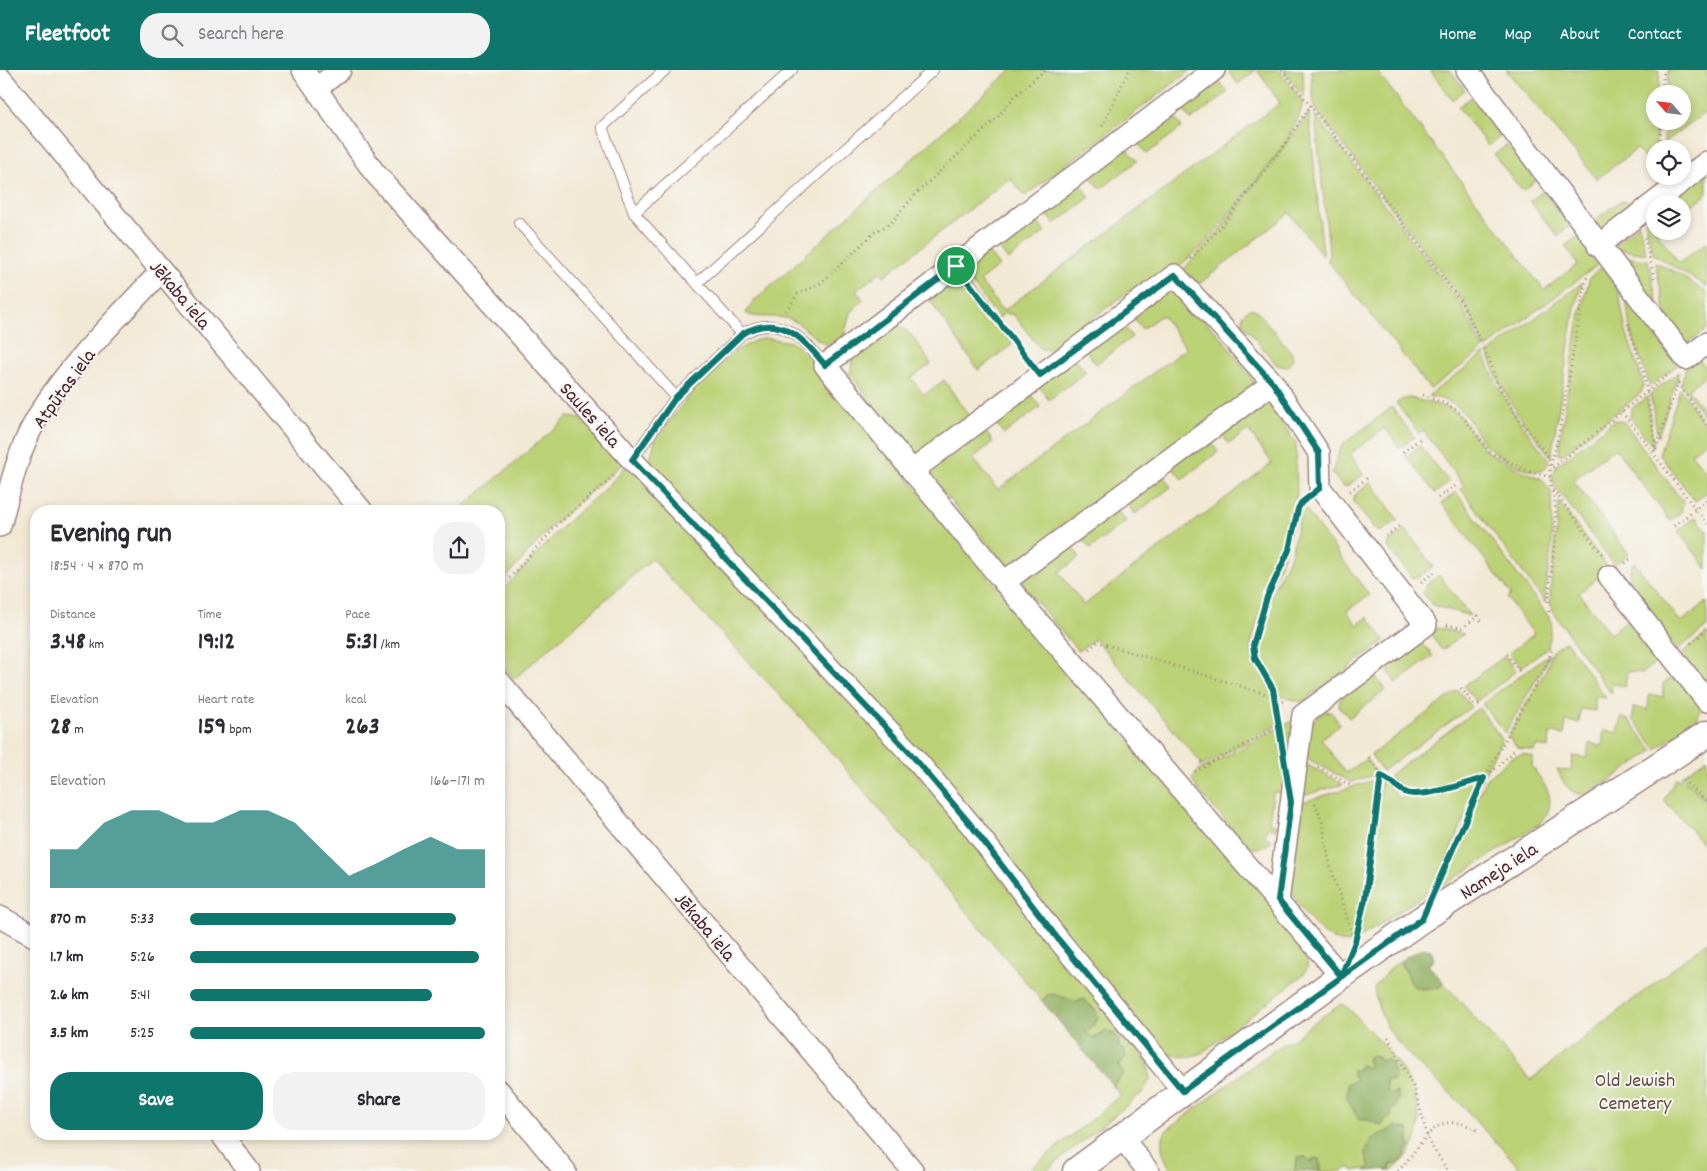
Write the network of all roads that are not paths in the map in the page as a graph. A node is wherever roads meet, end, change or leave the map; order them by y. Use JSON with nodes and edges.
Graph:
{"nodes":[{"id":1,"x":303,"y":70,"type":"edge"},
{"id":2,"x":340,"y":70,"type":"edge"},
{"id":3,"x":665,"y":70,"type":"edge"},
{"id":4,"x":792,"y":70,"type":"edge"},
{"id":5,"x":933,"y":70,"type":"edge"},
{"id":6,"x":1214,"y":70,"type":"edge"},
{"id":7,"x":1468,"y":70,"type":"edge"},
{"id":8,"x":0,"y":78,"type":"edge"},
{"id":9,"x":317,"y":88,"type":"junction"},
{"id":10,"x":1707,"y":162,"type":"edge"},
{"id":11,"x":634,"y":213,"type":"junction"},
{"id":12,"x":519,"y":223,"type":"dead end"},
{"id":13,"x":1598,"y":246,"type":"junction"},
{"id":14,"x":161,"y":271,"type":"junction"},
{"id":15,"x":696,"y":283,"type":"junction"},
{"id":16,"x":742,"y":334,"type":"junction"},
{"id":17,"x":1707,"y":343,"type":"edge"},
{"id":18,"x":825,"y":365,"type":"junction"},
{"id":19,"x":1273,"y":383,"type":"junction"},
{"id":20,"x":676,"y":397,"type":"junction"},
{"id":21,"x":632,"y":460,"type":"junction"},
{"id":22,"x":912,"y":471,"type":"junction"},
{"id":23,"x":357,"y":505,"type":"edge"},
{"id":24,"x":0,"y":526,"type":"edge"},
{"id":25,"x":1609,"y":576,"type":"road end"},
{"id":26,"x":1004,"y":582,"type":"junction"},
{"id":27,"x":505,"y":688,"type":"edge"},
{"id":28,"x":1707,"y":701,"type":"edge"},
{"id":29,"x":1707,"y":734,"type":"edge"},
{"id":30,"x":1278,"y":900,"type":"junction"},
{"id":31,"x":0,"y":918,"type":"edge"},
{"id":32,"x":30,"y":934,"type":"edge"},
{"id":33,"x":1341,"y":976,"type":"junction"},
{"id":34,"x":1183,"y":1091,"type":"junction"},
{"id":35,"x":505,"y":1098,"type":"edge"},
{"id":36,"x":1121,"y":1136,"type":"junction"},
{"id":37,"x":226,"y":1140,"type":"edge"},
{"id":38,"x":249,"y":1171,"type":"edge"},
{"id":39,"x":564,"y":1171,"type":"edge"},
{"id":40,"x":913,"y":1171,"type":"edge"},
{"id":41,"x":1076,"y":1171,"type":"edge"},
{"id":42,"x":1148,"y":1171,"type":"edge"}],
"edges":[{"from":1,"to":9,"type":"street","name":"Saules iela"},
{"from":2,"to":9,"type":"street"},
{"from":3,"to":11,"type":"lane"},
{"from":4,"to":11,"type":"lane"},
{"from":5,"to":15,"type":"lane"},
{"from":6,"to":18,"type":"street"},
{"from":7,"to":13,"type":"street"},
{"from":8,"to":14,"type":"street","name":"Jēkaba iela"},
{"from":9,"to":21,"type":"street","name":"Saules iela"},
{"from":10,"to":13,"type":"street"},
{"from":11,"to":15,"type":"lane"},
{"from":12,"to":20,"type":"lane"},
{"from":13,"to":17,"type":"street"},
{"from":14,"to":23,"type":"street","name":"Jēkaba iela"},
{"from":14,"to":24,"type":"street","name":"Atpūtas iela"},
{"from":15,"to":16,"type":"lane"},
{"from":16,"to":18,"type":"lane"},
{"from":16,"to":20,"type":"lane"},
{"from":18,"to":22,"type":"street"},
{"from":19,"to":22,"type":"street"},
{"from":19,"to":26,"type":"street"},
{"from":19,"to":30,"type":"street"},
{"from":20,"to":21,"type":"lane"},
{"from":21,"to":34,"type":"street","name":"Saules iela"},
{"from":22,"to":26,"type":"street"},
{"from":25,"to":28,"type":"street"},
{"from":26,"to":30,"type":"street"},
{"from":27,"to":40,"type":"street","name":"Jēkaba iela"},
{"from":29,"to":33,"type":"street","name":"Nameja iela"},
{"from":30,"to":33,"type":"street"},
{"from":31,"to":32,"type":"street"},
{"from":33,"to":34,"type":"street","name":"Nameja iela"},
{"from":34,"to":36,"type":"street","name":"Nameja iela"},
{"from":35,"to":39,"type":"street"},
{"from":36,"to":41,"type":"street","name":"Nameja iela"},
{"from":36,"to":42,"type":"street"},
{"from":37,"to":38,"type":"street"}]}
